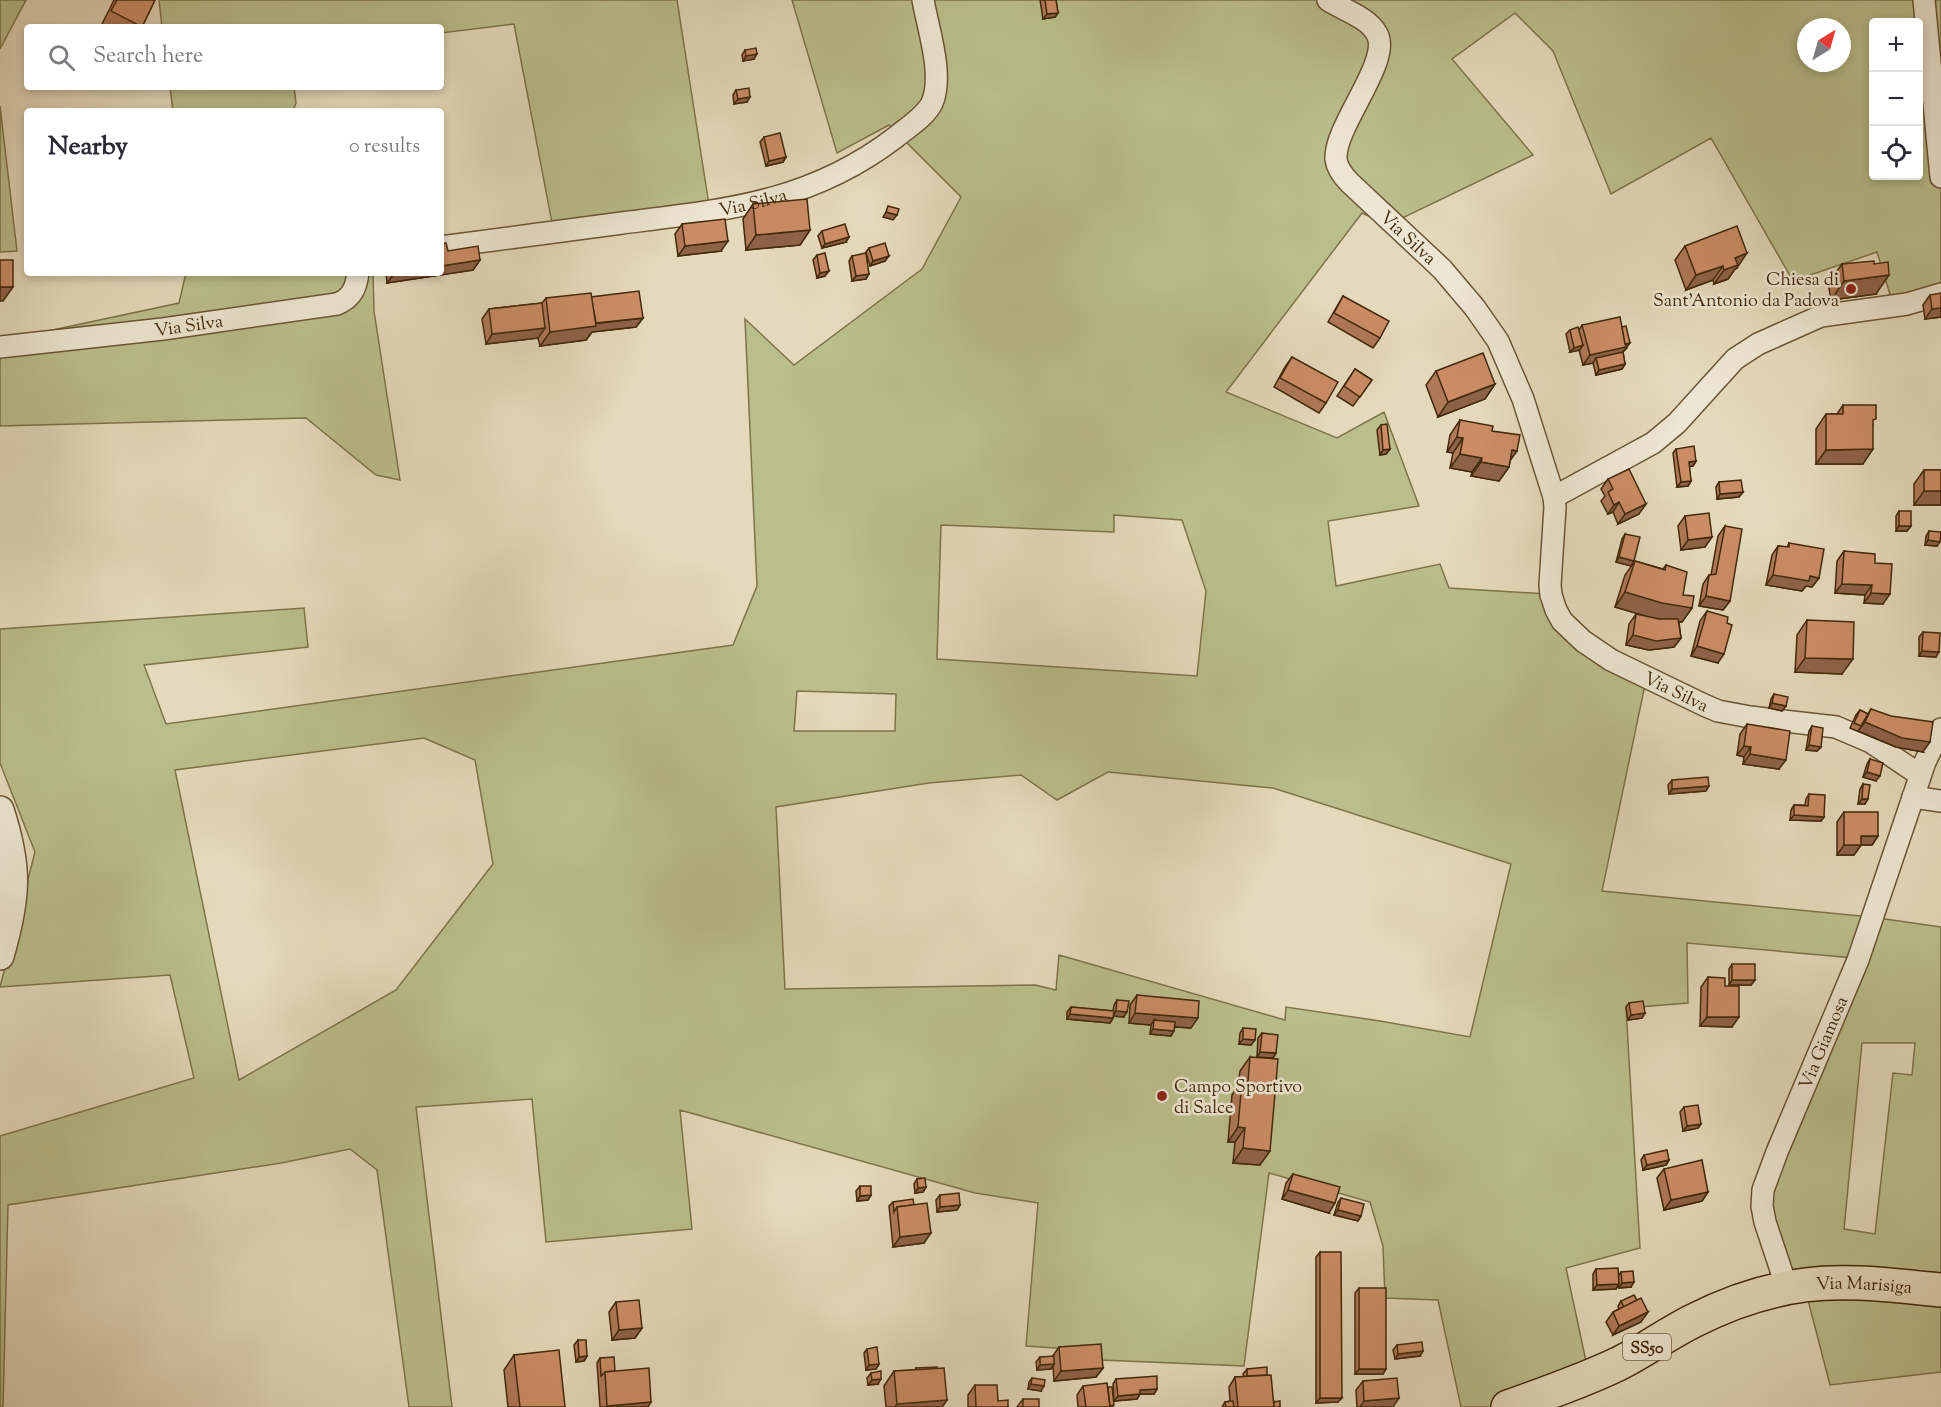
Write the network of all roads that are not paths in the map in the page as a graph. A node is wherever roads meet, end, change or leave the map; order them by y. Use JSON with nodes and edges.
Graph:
{"nodes":[{"id":1,"x":923,"y":0,"type":"edge"},
{"id":2,"x":1328,"y":0,"type":"edge"},
{"id":3,"x":1924,"y":0,"type":"edge"},
{"id":4,"x":1941,"y":177,"type":"edge"},
{"id":5,"x":444,"y":247,"type":"edge"},
{"id":6,"x":357,"y":276,"type":"edge"},
{"id":7,"x":1941,"y":294,"type":"edge"},
{"id":8,"x":0,"y":347,"type":"edge"},
{"id":9,"x":1554,"y":496,"type":"junction"},
{"id":10,"x":1941,"y":729,"type":"edge"},
{"id":11,"x":1920,"y":776,"type":"junction"},
{"id":12,"x":1913,"y":798,"type":"junction"},
{"id":13,"x":1941,"y":801,"type":"edge"},
{"id":14,"x":0,"y":810,"type":"edge"},
{"id":15,"x":0,"y":956,"type":"edge"},
{"id":16,"x":1787,"y":1288,"type":"junction"},
{"id":17,"x":1941,"y":1290,"type":"edge"},
{"id":18,"x":1508,"y":1407,"type":"edge"}],
"edges":[{"from":1,"to":5,"type":"street","name":"Via Silva"},
{"from":2,"to":9,"type":"street","name":"Via Silva"},
{"from":3,"to":4,"type":"street"},
{"from":6,"to":8,"type":"street","name":"Via Silva"},
{"from":7,"to":9,"type":"street"},
{"from":9,"to":11,"type":"street","name":"Via Silva"},
{"from":10,"to":11,"type":"street","name":"Via Giamosa"},
{"from":11,"to":12,"type":"street","name":"Via Giamosa"},
{"from":12,"to":13,"type":"street"},
{"from":12,"to":16,"type":"street","name":"Via Giamosa"},
{"from":14,"to":15,"type":"street"},
{"from":16,"to":17,"type":"main road","name":"Via Marisiga","number":"SS50"},
{"from":16,"to":18,"type":"main road","number":"SS50"}]}
